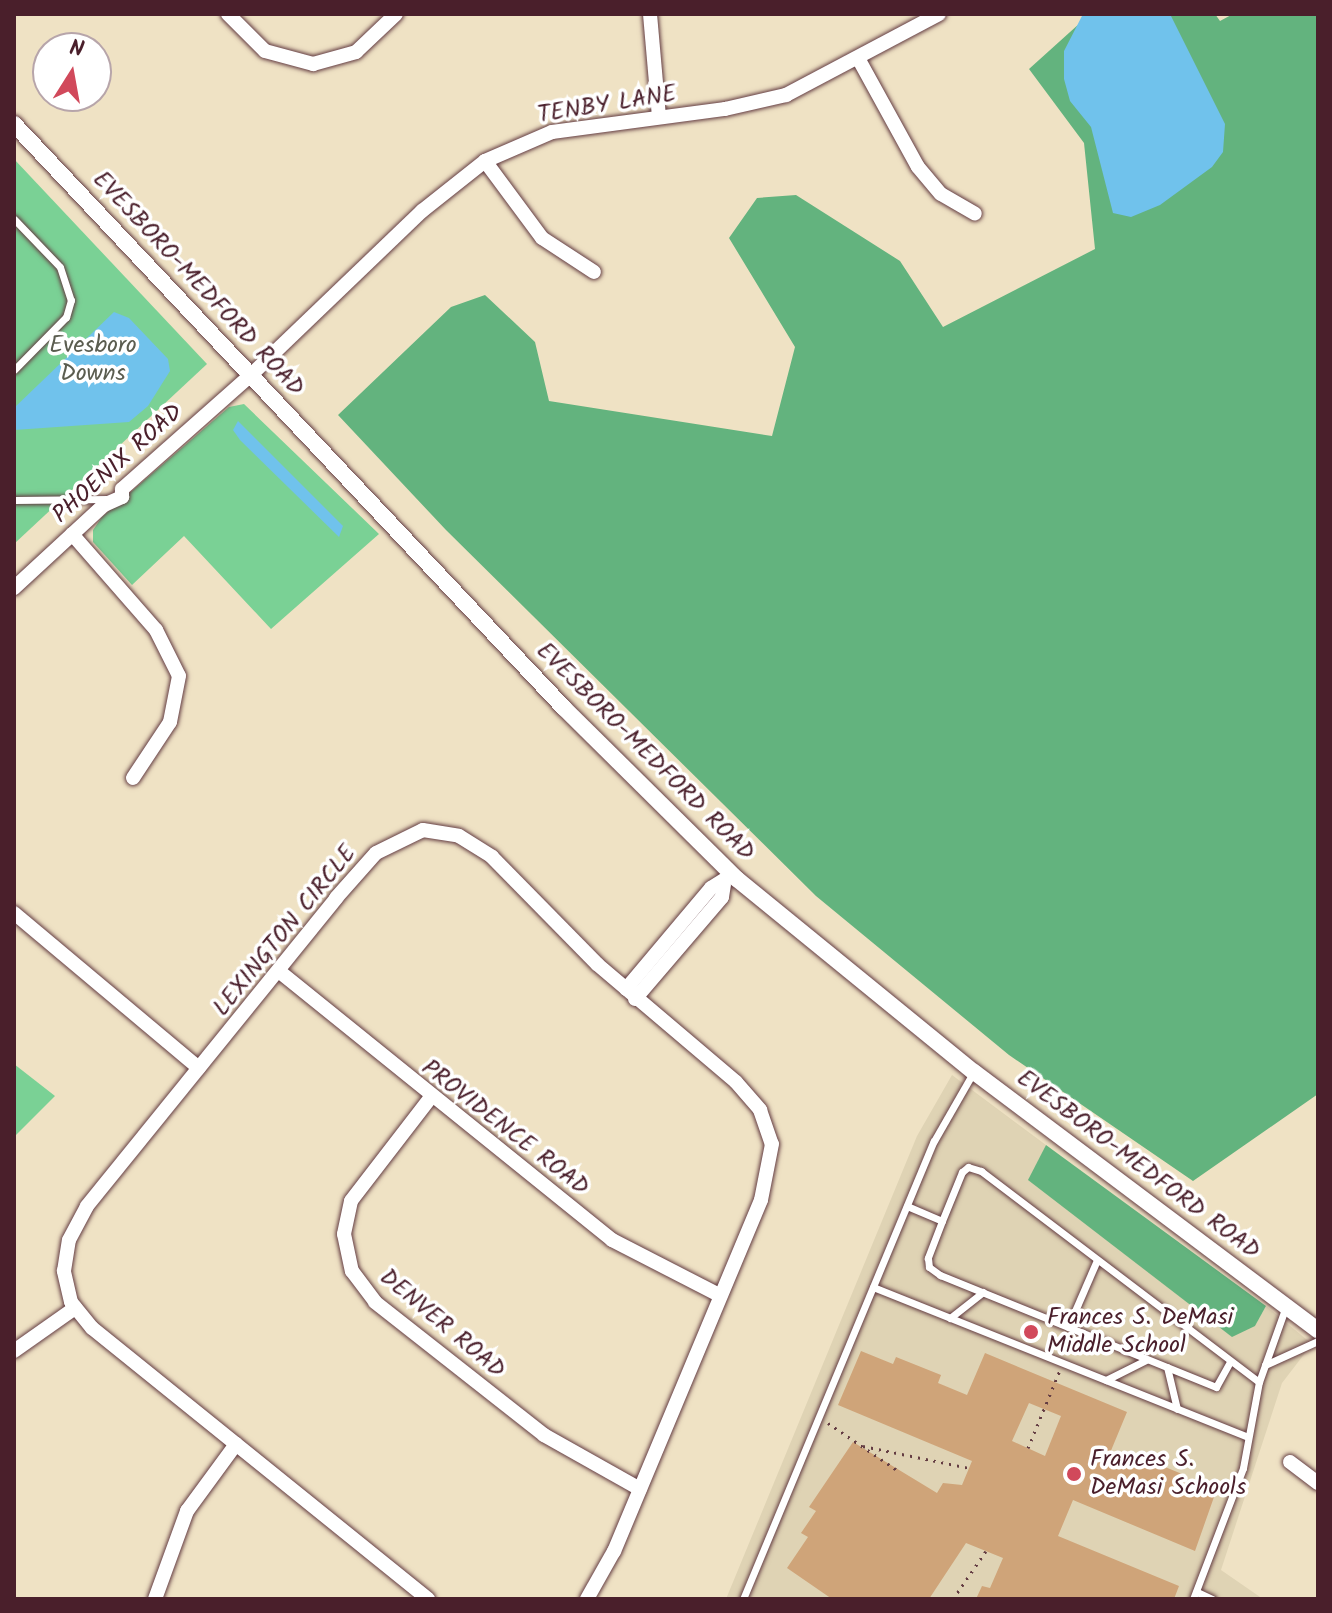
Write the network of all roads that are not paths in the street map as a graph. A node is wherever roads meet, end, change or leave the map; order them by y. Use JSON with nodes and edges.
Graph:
{"nodes":[{"id":1,"x":228,"y":14,"type":"edge"},
{"id":2,"x":396,"y":14,"type":"edge"},
{"id":3,"x":650,"y":14,"type":"edge"},
{"id":4,"x":939,"y":14,"type":"edge"},
{"id":5,"x":858,"y":58,"type":"junction"},
{"id":6,"x":659,"y":116,"type":"junction"},
{"id":7,"x":14,"y":124,"type":"edge"},
{"id":8,"x":485,"y":161,"type":"junction"},
{"id":9,"x":975,"y":214,"type":"dead end"},
{"id":10,"x":14,"y":219,"type":"edge"},
{"id":11,"x":594,"y":272,"type":"dead end"},
{"id":12,"x":14,"y":370,"type":"edge"},
{"id":13,"x":252,"y":374,"type":"junction"},
{"id":14,"x":122,"y":497,"type":"junction"},
{"id":15,"x":14,"y":500,"type":"edge"},
{"id":16,"x":72,"y":534,"type":"junction"},
{"id":17,"x":14,"y":588,"type":"edge"},
{"id":18,"x":133,"y":778,"type":"dead end"},
{"id":19,"x":728,"y":879,"type":"junction"},
{"id":20,"x":14,"y":913,"type":"edge"},
{"id":21,"x":280,"y":972,"type":"junction"},
{"id":22,"x":631,"y":994,"type":"junction"},
{"id":23,"x":199,"y":1068,"type":"junction"},
{"id":24,"x":974,"y":1072,"type":"junction"},
{"id":25,"x":431,"y":1097,"type":"junction"},
{"id":26,"x":907,"y":1206,"type":"junction"},
{"id":27,"x":942,"y":1221,"type":"junction"},
{"id":28,"x":1097,"y":1260,"type":"junction"},
{"id":29,"x":873,"y":1287,"type":"junction"},
{"id":30,"x":983,"y":1292,"type":"junction"},
{"id":31,"x":719,"y":1295,"type":"junction"},
{"id":32,"x":1286,"y":1306,"type":"junction"},
{"id":33,"x":75,"y":1308,"type":"junction"},
{"id":34,"x":950,"y":1318,"type":"junction"},
{"id":35,"x":1068,"y":1327,"type":"junction"},
{"id":36,"x":1318,"y":1330,"type":"edge"},
{"id":37,"x":1318,"y":1341,"type":"edge"},
{"id":38,"x":14,"y":1351,"type":"edge"},
{"id":39,"x":1146,"y":1360,"type":"junction"},
{"id":40,"x":1230,"y":1362,"type":"junction"},
{"id":41,"x":1265,"y":1365,"type":"junction"},
{"id":42,"x":1167,"y":1367,"type":"junction"},
{"id":43,"x":1106,"y":1380,"type":"junction"},
{"id":44,"x":1259,"y":1382,"type":"junction"},
{"id":45,"x":1177,"y":1409,"type":"junction"},
{"id":46,"x":1246,"y":1436,"type":"junction"},
{"id":47,"x":236,"y":1444,"type":"junction"},
{"id":48,"x":1290,"y":1462,"type":"dead end"},
{"id":49,"x":1318,"y":1483,"type":"edge"},
{"id":50,"x":640,"y":1489,"type":"junction"},
{"id":51,"x":1195,"y":1596,"type":"edge"},
{"id":52,"x":155,"y":1599,"type":"edge"},
{"id":53,"x":428,"y":1599,"type":"edge"},
{"id":54,"x":587,"y":1599,"type":"edge"},
{"id":55,"x":744,"y":1599,"type":"edge"},
{"id":56,"x":1212,"y":1599,"type":"edge"}],
"edges":[{"from":1,"to":2,"type":"street"},
{"from":3,"to":6,"type":"street"},
{"from":4,"to":5,"type":"street","name":"TENBY LANE"},
{"from":5,"to":6,"type":"street","name":"TENBY LANE"},
{"from":5,"to":9,"type":"street"},
{"from":6,"to":8,"type":"street","name":"TENBY LANE"},
{"from":7,"to":13,"type":"street","name":"EVESBORO-MEDFORD ROAD"},
{"from":8,"to":11,"type":"street"},
{"from":8,"to":13,"type":"street","name":"TENBY LANE"},
{"from":10,"to":12,"type":"lane"},
{"from":13,"to":14,"type":"street","name":"PHOENIX ROAD"},
{"from":13,"to":19,"type":"street","name":"EVESBORO-MEDFORD ROAD"},
{"from":14,"to":15,"type":"lane"},
{"from":14,"to":16,"type":"street","name":"PHOENIX ROAD"},
{"from":16,"to":17,"type":"street","name":"PHOENIX ROAD"},
{"from":16,"to":18,"type":"street"},
{"from":19,"to":22,"type":"street"},
{"from":19,"to":24,"type":"street","name":"EVESBORO-MEDFORD ROAD"},
{"from":20,"to":23,"type":"street"},
{"from":21,"to":22,"type":"street","name":"LEXINGTON CIRCLE"},
{"from":21,"to":23,"type":"street","name":"LEXINGTON CIRCLE"},
{"from":21,"to":25,"type":"street","name":"PROVIDENCE ROAD"},
{"from":22,"to":31,"type":"street","name":"LEXINGTON CIRCLE"},
{"from":23,"to":33,"type":"street","name":"LEXINGTON CIRCLE"},
{"from":24,"to":26,"type":"lane"},
{"from":24,"to":32,"type":"street","name":"EVESBORO-MEDFORD ROAD"},
{"from":25,"to":31,"type":"street","name":"PROVIDENCE ROAD"},
{"from":25,"to":50,"type":"street","name":"DENVER ROAD"},
{"from":26,"to":27,"type":"lane"},
{"from":26,"to":29,"type":"lane"},
{"from":27,"to":28,"type":"lane"},
{"from":27,"to":30,"type":"lane"},
{"from":28,"to":35,"type":"lane"},
{"from":28,"to":40,"type":"lane"},
{"from":29,"to":34,"type":"lane"},
{"from":29,"to":55,"type":"lane"},
{"from":30,"to":34,"type":"lane"},
{"from":30,"to":35,"type":"lane"},
{"from":31,"to":50,"type":"street","name":"LEXINGTON CIRCLE"},
{"from":32,"to":36,"type":"street","name":"EVESBORO-MEDFORD ROAD"},
{"from":32,"to":41,"type":"lane"},
{"from":33,"to":38,"type":"street"},
{"from":33,"to":47,"type":"street","name":"LEXINGTON CIRCLE"},
{"from":34,"to":43,"type":"lane"},
{"from":35,"to":39,"type":"lane"},
{"from":37,"to":41,"type":"lane"},
{"from":39,"to":42,"type":"lane"},
{"from":39,"to":43,"type":"lane"},
{"from":40,"to":42,"type":"lane"},
{"from":40,"to":44,"type":"lane"},
{"from":41,"to":44,"type":"lane"},
{"from":42,"to":45,"type":"lane"},
{"from":43,"to":45,"type":"lane"},
{"from":44,"to":46,"type":"lane"},
{"from":45,"to":46,"type":"lane"},
{"from":46,"to":51,"type":"lane"},
{"from":47,"to":52,"type":"street"},
{"from":47,"to":53,"type":"street","name":"LEXINGTON CIRCLE"},
{"from":48,"to":49,"type":"street"},
{"from":50,"to":54,"type":"street","name":"LEXINGTON CIRCLE"},
{"from":51,"to":56,"type":"lane"}]}
